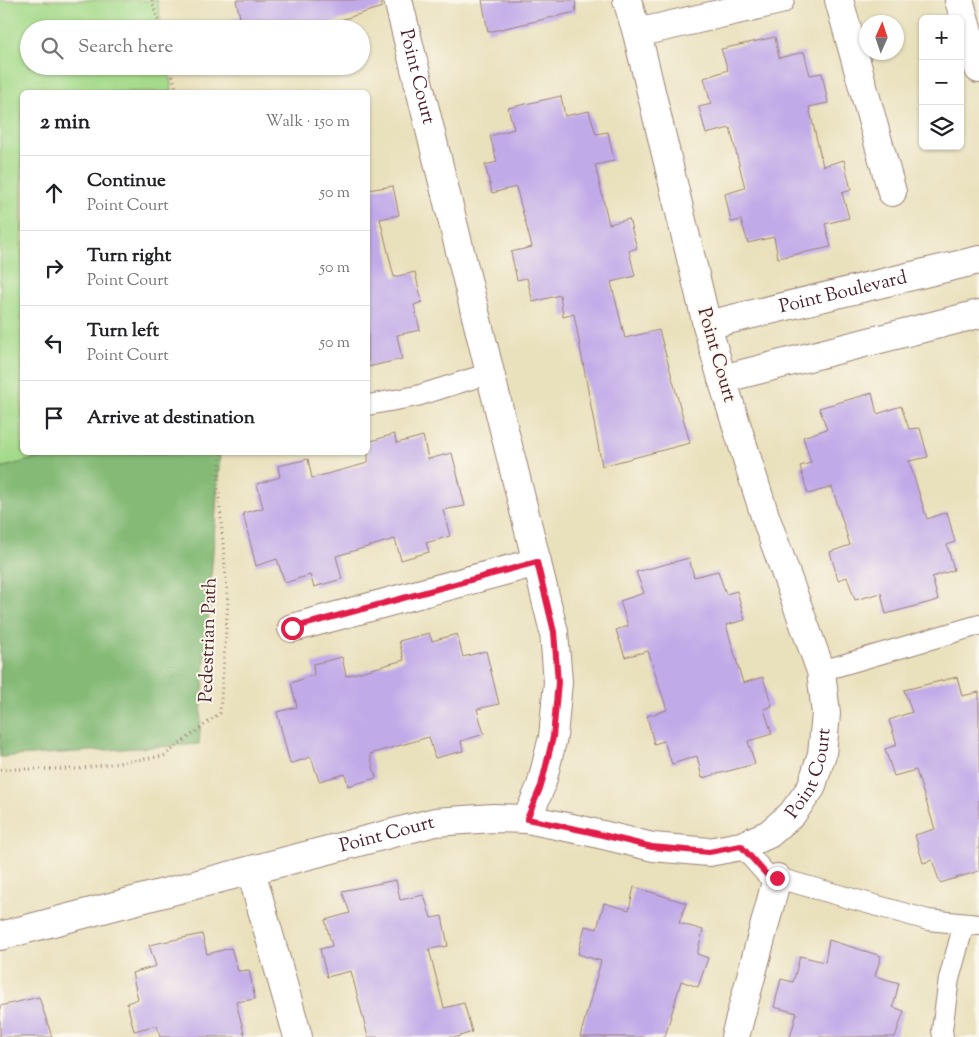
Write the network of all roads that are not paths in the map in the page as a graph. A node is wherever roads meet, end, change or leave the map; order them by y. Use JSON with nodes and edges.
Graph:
{"nodes":[{"id":1,"x":398,"y":0,"type":"edge"},
{"id":2,"x":627,"y":0,"type":"edge"},
{"id":3,"x":780,"y":0,"type":"edge"},
{"id":4,"x":839,"y":0,"type":"edge"},
{"id":5,"x":960,"y":0,"type":"edge"},
{"id":6,"x":637,"y":32,"type":"junction"},
{"id":7,"x":975,"y":39,"type":"edge"},
{"id":8,"x":979,"y":69,"type":"edge"},
{"id":9,"x":892,"y":192,"type":"dead end"},
{"id":10,"x":979,"y":260,"type":"edge"},
{"id":11,"x":979,"y":314,"type":"edge"},
{"id":12,"x":707,"y":325,"type":"junction"},
{"id":13,"x":490,"y":373,"type":"junction"},
{"id":14,"x":722,"y":379,"type":"junction"},
{"id":15,"x":370,"y":406,"type":"edge"},
{"id":16,"x":537,"y":562,"type":"junction"},
{"id":17,"x":979,"y":625,"type":"edge"},
{"id":18,"x":292,"y":628,"type":"dead end"},
{"id":19,"x":821,"y":671,"type":"junction"},
{"id":20,"x":527,"y":819,"type":"junction"},
{"id":21,"x":741,"y":846,"type":"junction"},
{"id":22,"x":251,"y":871,"type":"junction"},
{"id":23,"x":777,"y":878,"type":"junction"},
{"id":24,"x":972,"y":925,"type":"edge"},
{"id":25,"x":0,"y":936,"type":"edge"},
{"id":26,"x":298,"y":1037,"type":"edge"},
{"id":27,"x":735,"y":1037,"type":"edge"},
{"id":28,"x":943,"y":1037,"type":"edge"}],
"edges":[{"from":1,"to":13,"type":"street","name":"Point Court"},
{"from":2,"to":6,"type":"street","name":"Point Court"},
{"from":3,"to":6,"type":"street"},
{"from":4,"to":9,"type":"street"},
{"from":5,"to":7,"type":"street"},
{"from":6,"to":12,"type":"street","name":"Point Court"},
{"from":7,"to":8,"type":"street"},
{"from":10,"to":12,"type":"street","name":"Point Boulevard"},
{"from":11,"to":14,"type":"street"},
{"from":12,"to":14,"type":"street","name":"Point Court"},
{"from":13,"to":15,"type":"lane"},
{"from":13,"to":16,"type":"street","name":"Point Court"},
{"from":14,"to":19,"type":"street","name":"Point Court"},
{"from":16,"to":18,"type":"street"},
{"from":16,"to":20,"type":"street","name":"Point Court"},
{"from":17,"to":19,"type":"lane"},
{"from":19,"to":21,"type":"street","name":"Point Court"},
{"from":20,"to":21,"type":"street","name":"Point Court"},
{"from":20,"to":22,"type":"street","name":"Point Court"},
{"from":21,"to":23,"type":"lane"},
{"from":22,"to":25,"type":"street","name":"Point Court"},
{"from":22,"to":26,"type":"street"},
{"from":23,"to":24,"type":"lane"},
{"from":23,"to":27,"type":"street"},
{"from":24,"to":28,"type":"lane"}]}
